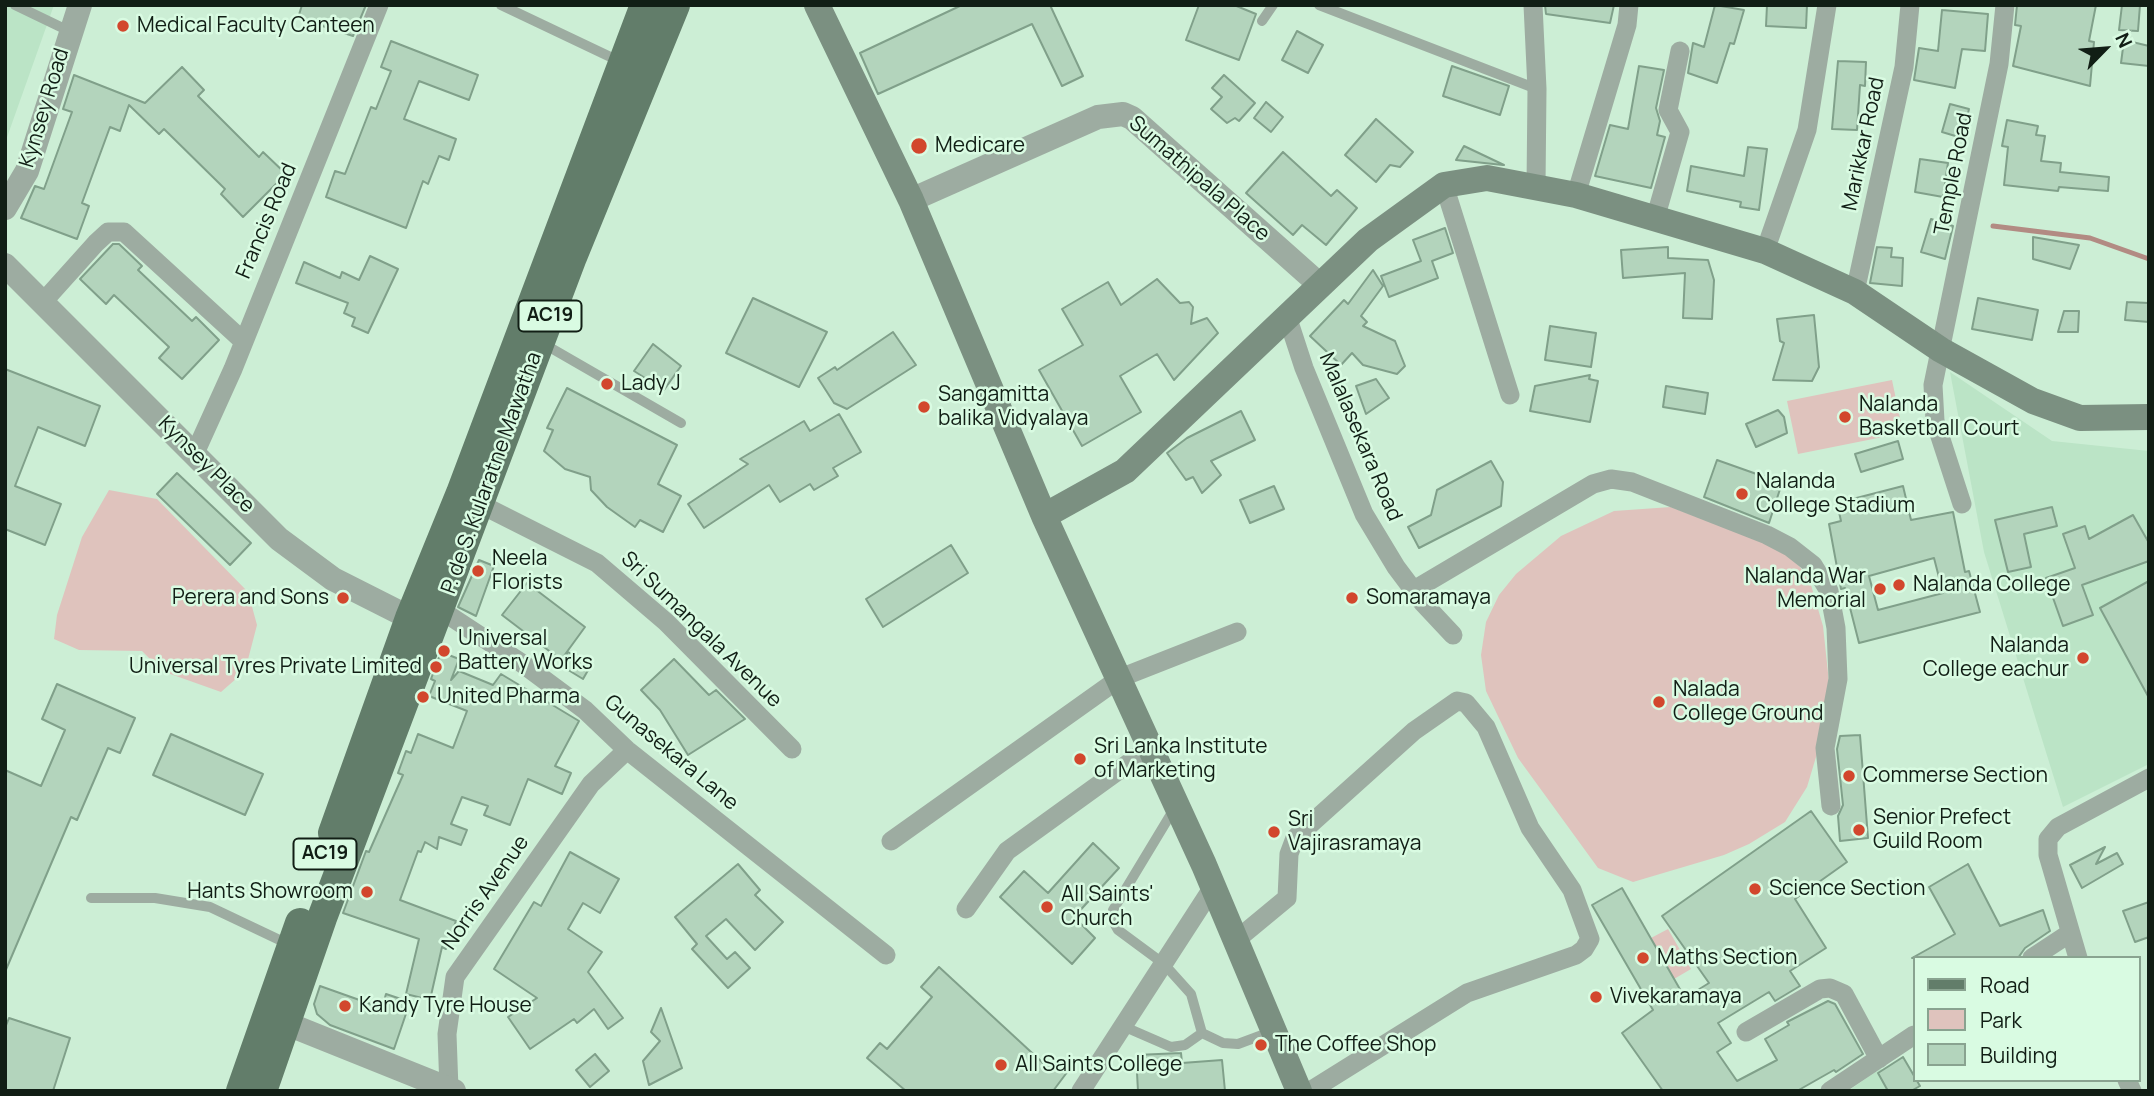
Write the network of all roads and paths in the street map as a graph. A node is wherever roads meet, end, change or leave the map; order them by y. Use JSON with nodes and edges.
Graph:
{"nodes":[{"id":1,"x":15,"y":5,"type":"edge"},
{"id":2,"x":80,"y":5,"type":"edge"},
{"id":3,"x":379,"y":5,"type":"edge"},
{"id":4,"x":501,"y":5,"type":"edge"},
{"id":5,"x":645,"y":5,"type":"edge"},
{"id":6,"x":675,"y":5,"type":"edge"},
{"id":7,"x":817,"y":5,"type":"edge"},
{"id":8,"x":1273,"y":5,"type":"edge"},
{"id":9,"x":1319,"y":5,"type":"edge"},
{"id":10,"x":1533,"y":5,"type":"edge"},
{"id":11,"x":1629,"y":5,"type":"edge"},
{"id":12,"x":1827,"y":5,"type":"edge"},
{"id":13,"x":1910,"y":5,"type":"edge"},
{"id":14,"x":2005,"y":5,"type":"edge"},
{"id":15,"x":1262,"y":21,"type":"dead end"},
{"id":16,"x":69,"y":31,"type":"junction"},
{"id":17,"x":1680,"y":51,"type":"dead end"},
{"id":18,"x":623,"y":63,"type":"junction"},
{"id":19,"x":1537,"y":89,"type":"junction"},
{"id":20,"x":1444,"y":184,"type":"junction"},
{"id":21,"x":1536,"y":186,"type":"junction"},
{"id":22,"x":1576,"y":195,"type":"junction"},
{"id":23,"x":911,"y":200,"type":"junction"},
{"id":24,"x":5,"y":208,"type":"edge"},
{"id":25,"x":1655,"y":219,"type":"junction"},
{"id":26,"x":1765,"y":251,"type":"junction"},
{"id":27,"x":5,"y":265,"type":"edge"},
{"id":28,"x":1320,"y":285,"type":"junction"},
{"id":29,"x":1855,"y":292,"type":"junction"},
{"id":30,"x":43,"y":302,"type":"junction"},
{"id":31,"x":1287,"y":316,"type":"junction"},
{"id":32,"x":242,"y":340,"type":"junction"},
{"id":33,"x":540,"y":342,"type":"junction"},
{"id":34,"x":1941,"y":350,"type":"junction"},
{"id":35,"x":1510,"y":395,"type":"dead end"},
{"id":36,"x":2149,"y":417,"type":"edge"},
{"id":37,"x":681,"y":423,"type":"dead end"},
{"id":38,"x":195,"y":453,"type":"junction"},
{"id":39,"x":470,"y":499,"type":"junction"},
{"id":40,"x":1962,"y":504,"type":"dead end"},
{"id":41,"x":1044,"y":516,"type":"junction"},
{"id":42,"x":1414,"y":590,"type":"junction"},
{"id":43,"x":426,"y":613,"type":"junction"},
{"id":44,"x":1237,"y":632,"type":"dead end"},
{"id":45,"x":1453,"y":635,"type":"dead end"},
{"id":46,"x":1120,"y":678,"type":"junction"},
{"id":47,"x":1150,"y":747,"type":"junction"},
{"id":48,"x":792,"y":749,"type":"dead end"},
{"id":49,"x":627,"y":750,"type":"junction"},
{"id":50,"x":2149,"y":778,"type":"edge"},
{"id":51,"x":1176,"y":805,"type":"junction"},
{"id":52,"x":1831,"y":806,"type":"dead end"},
{"id":53,"x":891,"y":841,"type":"dead end"},
{"id":54,"x":1213,"y":887,"type":"junction"},
{"id":55,"x":92,"y":898,"type":"dead end"},
{"id":56,"x":966,"y":909,"type":"dead end"},
{"id":57,"x":2070,"y":933,"type":"junction"},
{"id":58,"x":1235,"y":941,"type":"junction"},
{"id":59,"x":292,"y":946,"type":"junction"},
{"id":60,"x":886,"y":955,"type":"dead end"},
{"id":61,"x":2035,"y":956,"type":"edge"},
{"id":62,"x":2077,"y":956,"type":"edge"},
{"id":63,"x":1164,"y":964,"type":"junction"},
{"id":64,"x":277,"y":1020,"type":"junction"},
{"id":65,"x":1125,"y":1027,"type":"junction"},
{"id":66,"x":1273,"y":1031,"type":"junction"},
{"id":67,"x":1745,"y":1032,"type":"dead end"},
{"id":68,"x":1202,"y":1033,"type":"junction"},
{"id":69,"x":1912,"y":1036,"type":"edge"},
{"id":70,"x":1879,"y":1059,"type":"junction"},
{"id":71,"x":452,"y":1090,"type":"edge"},
{"id":72,"x":241,"y":1091,"type":"edge"},
{"id":73,"x":262,"y":1091,"type":"edge"},
{"id":74,"x":1081,"y":1091,"type":"edge"},
{"id":75,"x":1298,"y":1091,"type":"edge"},
{"id":76,"x":1310,"y":1091,"type":"edge"},
{"id":77,"x":1830,"y":1091,"type":"edge"}],
"edges":[{"from":1,"to":16,"type":"lane"},
{"from":2,"to":16,"type":"street","name":"Kynsey Road"},
{"from":3,"to":32,"type":"street","name":"Francis Road"},
{"from":4,"to":18,"type":"lane"},
{"from":5,"to":18,"type":"main road","name":"P. de S. Kularatne Mawatha","number":"AC19"},
{"from":6,"to":33,"type":"main road","name":"P. de S. Kularatne Mawatha","number":"AC19"},
{"from":7,"to":23,"type":"main road"},
{"from":8,"to":15,"type":"lane"},
{"from":9,"to":19,"type":"lane"},
{"from":10,"to":19,"type":"street"},
{"from":11,"to":22,"type":"street"},
{"from":12,"to":26,"type":"street"},
{"from":13,"to":29,"type":"street","name":"Marikkar Road"},
{"from":14,"to":34,"type":"street","name":"Temple Road"},
{"from":16,"to":24,"type":"street","name":"Kynsey Road"},
{"from":17,"to":25,"type":"street"},
{"from":18,"to":39,"type":"main road","name":"P. de S. Kularatne Mawatha","number":"AC19"},
{"from":19,"to":21,"type":"street"},
{"from":20,"to":21,"type":"main road"},
{"from":20,"to":28,"type":"main road"},
{"from":20,"to":35,"type":"street"},
{"from":21,"to":22,"type":"main road"},
{"from":22,"to":25,"type":"main road"},
{"from":23,"to":28,"type":"street","name":"Sumathipala Place"},
{"from":23,"to":41,"type":"main road"},
{"from":25,"to":26,"type":"main road"},
{"from":26,"to":29,"type":"main road"},
{"from":27,"to":30,"type":"street","name":"Kynsey Place"},
{"from":28,"to":31,"type":"main road"},
{"from":29,"to":34,"type":"main road"},
{"from":30,"to":32,"type":"street"},
{"from":30,"to":38,"type":"street","name":"Kynsey Place"},
{"from":31,"to":41,"type":"main road"},
{"from":31,"to":42,"type":"street","name":"Malalasekara Road"},
{"from":32,"to":38,"type":"street","name":"Francis Road"},
{"from":33,"to":37,"type":"lane"},
{"from":33,"to":39,"type":"main road","name":"P. de S. Kularatne Mawatha","number":"AC19"},
{"from":34,"to":36,"type":"main road"},
{"from":34,"to":40,"type":"street","name":"Temple Road"},
{"from":38,"to":43,"type":"street","name":"Kynsey Place"},
{"from":39,"to":43,"type":"main road","name":"P. de S. Kularatne Mawatha","number":"AC19"},
{"from":39,"to":48,"type":"street","name":"Sri Sumangala Avenue"},
{"from":41,"to":46,"type":"main road"},
{"from":42,"to":45,"type":"street","name":"Malalasekara Road"},
{"from":42,"to":52,"type":"street"},
{"from":43,"to":49,"type":"street","name":"Gunasekara Lane"},
{"from":43,"to":59,"type":"main road","number":"AC19"},
{"from":43,"to":64,"type":"main road","number":"AC19"},
{"from":44,"to":46,"type":"street"},
{"from":46,"to":47,"type":"main road"},
{"from":46,"to":53,"type":"street"},
{"from":47,"to":51,"type":"main road"},
{"from":47,"to":56,"type":"street"},
{"from":49,"to":60,"type":"street","name":"Gunasekara Lane"},
{"from":49,"to":71,"type":"street","name":"Norris Avenue"},
{"from":50,"to":57,"type":"street"},
{"from":51,"to":54,"type":"main road"},
{"from":51,"to":63,"type":"lane"},
{"from":54,"to":58,"type":"main road"},
{"from":54,"to":63,"type":"street"},
{"from":55,"to":59,"type":"lane"},
{"from":57,"to":61,"type":"street"},
{"from":57,"to":62,"type":"street"},
{"from":58,"to":66,"type":"main road"},
{"from":58,"to":76,"type":"street"},
{"from":59,"to":64,"type":"main road","number":"AC19"},
{"from":63,"to":65,"type":"street"},
{"from":63,"to":68,"type":"lane"},
{"from":64,"to":71,"type":"street"},
{"from":64,"to":72,"type":"main road","number":"AC19"},
{"from":64,"to":73,"type":"main road","number":"AC19"},
{"from":65,"to":68,"type":"lane"},
{"from":65,"to":74,"type":"street"},
{"from":66,"to":68,"type":"lane"},
{"from":66,"to":75,"type":"main road"},
{"from":67,"to":70,"type":"street"},
{"from":69,"to":70,"type":"street"},
{"from":70,"to":77,"type":"street"}]}
